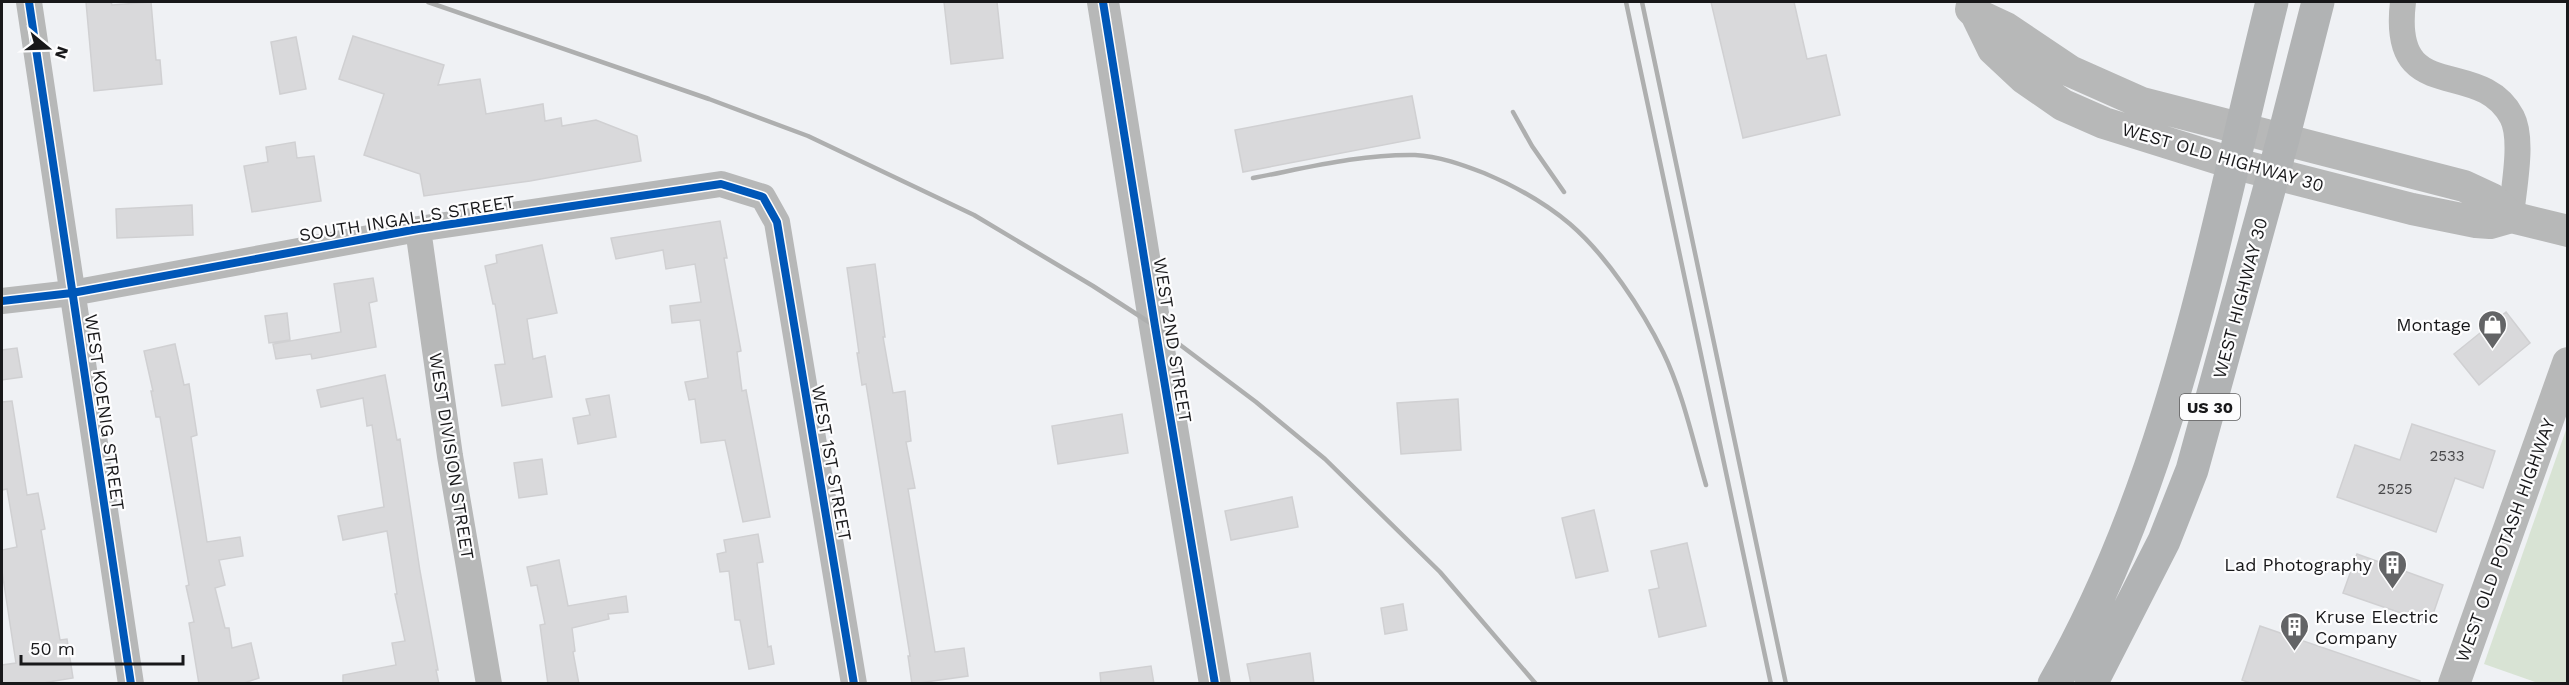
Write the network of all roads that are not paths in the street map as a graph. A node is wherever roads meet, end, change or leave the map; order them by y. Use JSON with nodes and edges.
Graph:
{"nodes":[{"id":1,"x":29,"y":2,"type":"edge"},
{"id":2,"x":1103,"y":2,"type":"edge"},
{"id":3,"x":2272,"y":2,"type":"edge"},
{"id":4,"x":2318,"y":2,"type":"edge"},
{"id":5,"x":2403,"y":2,"type":"edge"},
{"id":6,"x":1970,"y":8,"type":"edge"},
{"id":7,"x":2240,"y":128,"type":"junction"},
{"id":8,"x":2283,"y":139,"type":"junction"},
{"id":9,"x":2232,"y":163,"type":"junction"},
{"id":10,"x":2274,"y":173,"type":"junction"},
{"id":11,"x":2511,"y":217,"type":"junction"},
{"id":12,"x":418,"y":229,"type":"junction"},
{"id":13,"x":2568,"y":231,"type":"edge"},
{"id":14,"x":781,"y":248,"type":"joint"},
{"id":15,"x":72,"y":293,"type":"junction"},
{"id":16,"x":2,"y":301,"type":"edge"},
{"id":17,"x":2568,"y":363,"type":"edge"},
{"id":18,"x":2097,"y":673,"type":"edge"},
{"id":19,"x":131,"y":684,"type":"edge"},
{"id":20,"x":489,"y":684,"type":"edge"},
{"id":21,"x":854,"y":684,"type":"edge"},
{"id":22,"x":1215,"y":684,"type":"edge"},
{"id":23,"x":2054,"y":684,"type":"edge"},
{"id":24,"x":2454,"y":684,"type":"edge"}],
"edges":[{"from":1,"to":15,"type":"street","name":"WEST KOENIG STREET"},
{"from":2,"to":22,"type":"street","name":"WEST 2ND STREET"},
{"from":3,"to":7,"type":"highway","number":"US 30"},
{"from":4,"to":8,"type":"highway","name":"WEST HIGHWAY 30","number":"US 30"},
{"from":5,"to":11,"type":"street"},
{"from":6,"to":7,"type":"street","name":"WEST OLD HIGHWAY 30"},
{"from":6,"to":9,"type":"street","name":"WEST OLD HIGHWAY 30"},
{"from":7,"to":8,"type":"street","name":"WEST OLD HIGHWAY 30"},
{"from":7,"to":9,"type":"highway","number":"US 30"},
{"from":8,"to":10,"type":"highway","name":"WEST HIGHWAY 30","number":"US 30"},
{"from":8,"to":11,"type":"street","name":"WEST OLD HIGHWAY 30"},
{"from":9,"to":10,"type":"street","name":"WEST OLD HIGHWAY 30"},
{"from":9,"to":23,"type":"highway","number":"US 30"},
{"from":10,"to":11,"type":"street","name":"WEST OLD HIGHWAY 30"},
{"from":10,"to":18,"type":"highway","name":"WEST HIGHWAY 30","number":"US 30"},
{"from":11,"to":13,"type":"street","name":"WEST OLD HIGHWAY 30"},
{"from":12,"to":14,"type":"street","name":"SOUTH INGALLS STREET"},
{"from":12,"to":15,"type":"street","name":"SOUTH INGALLS STREET"},
{"from":12,"to":20,"type":"street","name":"WEST DIVISION STREET"},
{"from":14,"to":21,"type":"street","name":"WEST 1ST STREET"},
{"from":15,"to":16,"type":"street","name":"SOUTH INGALLS STREET"},
{"from":15,"to":19,"type":"street","name":"WEST KOENIG STREET"},
{"from":17,"to":24,"type":"street","name":"WEST OLD POTASH HIGHWAY"}]}
